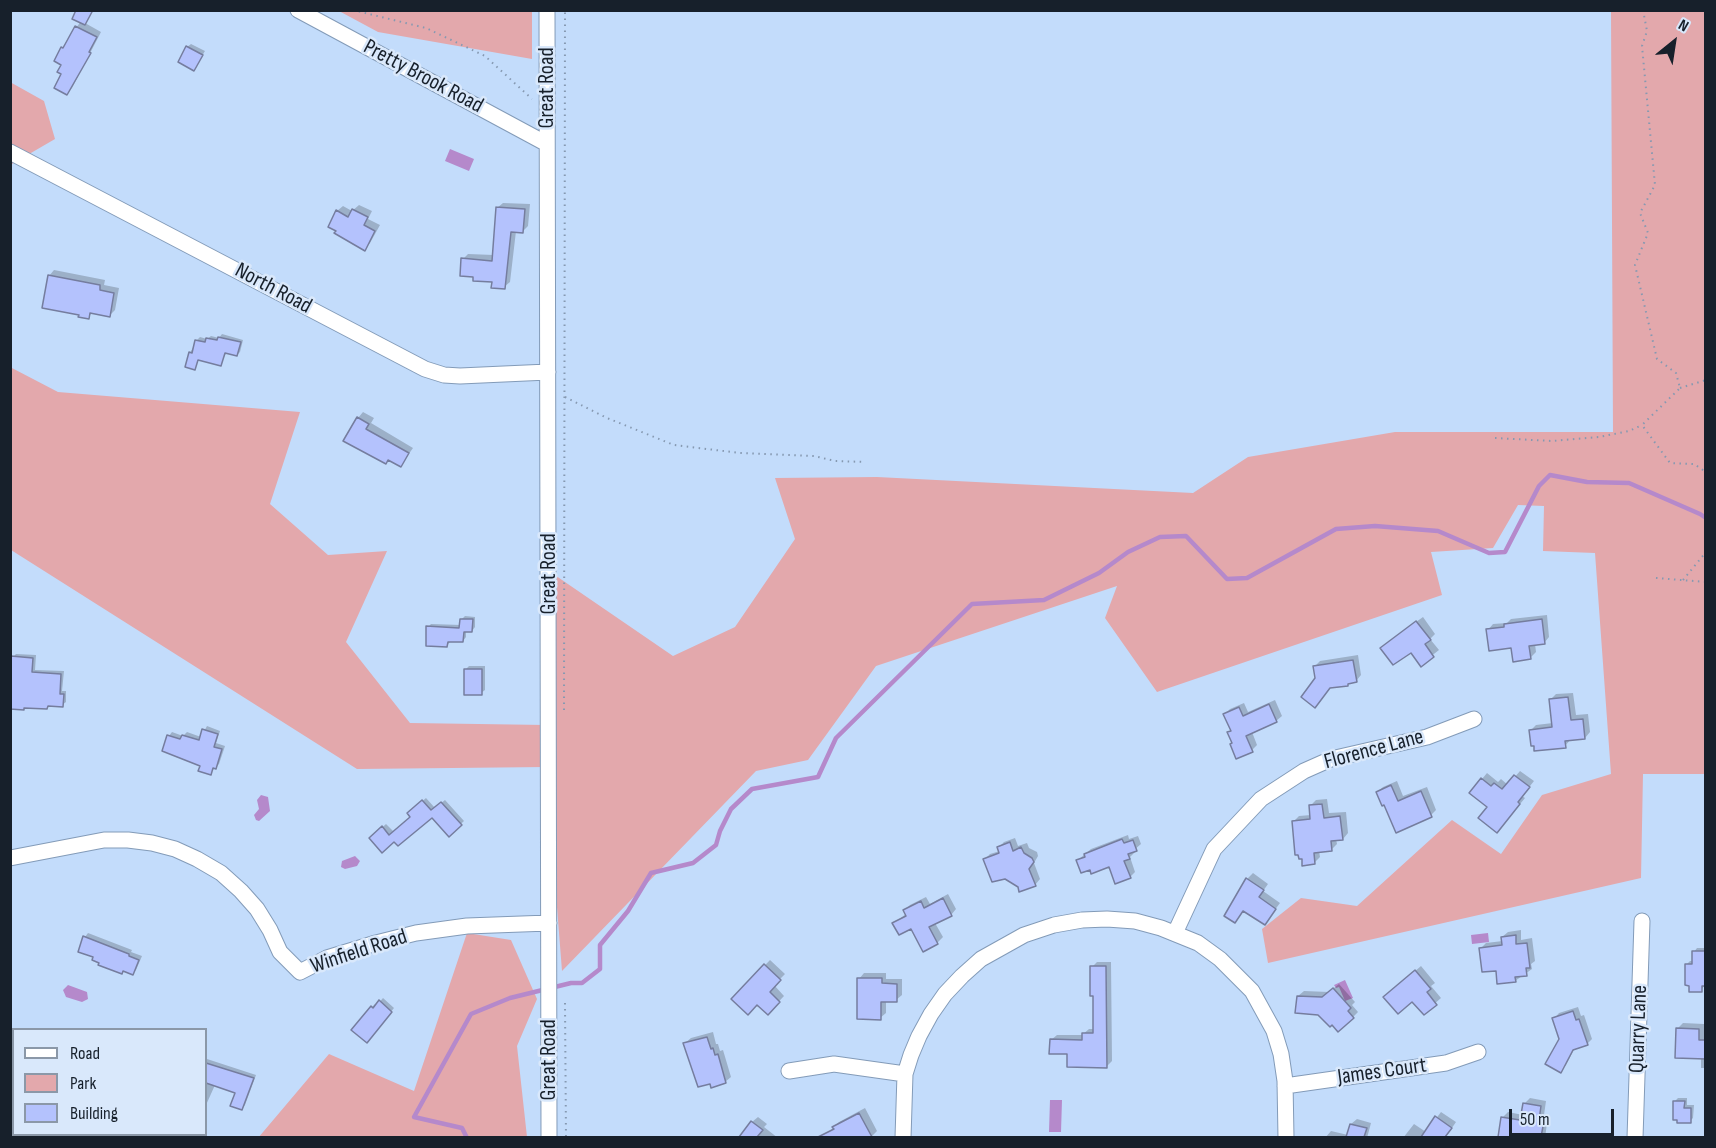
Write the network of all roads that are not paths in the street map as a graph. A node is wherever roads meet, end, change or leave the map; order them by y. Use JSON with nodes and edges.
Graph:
{"nodes":[{"id":1,"x":298,"y":10,"type":"edge"},
{"id":2,"x":547,"y":10,"type":"edge"},
{"id":3,"x":548,"y":144,"type":"junction"},
{"id":4,"x":10,"y":152,"type":"edge"},
{"id":5,"x":548,"y":372,"type":"junction"},
{"id":6,"x":1474,"y":719,"type":"dead end"},
{"id":7,"x":10,"y":858,"type":"edge"},
{"id":8,"x":1642,"y":921,"type":"dead end"},
{"id":9,"x":549,"y":923,"type":"junction"},
{"id":10,"x":1175,"y":933,"type":"junction"},
{"id":11,"x":1478,"y":1052,"type":"dead end"},
{"id":12,"x":789,"y":1071,"type":"dead end"},
{"id":13,"x":905,"y":1074,"type":"junction"},
{"id":14,"x":1285,"y":1086,"type":"junction"},
{"id":15,"x":549,"y":1137,"type":"edge"},
{"id":16,"x":903,"y":1137,"type":"edge"},
{"id":17,"x":1286,"y":1137,"type":"edge"},
{"id":18,"x":1635,"y":1137,"type":"edge"}],
"edges":[{"from":1,"to":3,"type":"street","name":"Pretty Brook Road"},
{"from":2,"to":3,"type":"street","name":"Great Road"},
{"from":3,"to":5,"type":"street","name":"Great Road"},
{"from":4,"to":5,"type":"street","name":"North Road"},
{"from":5,"to":9,"type":"street","name":"Great Road"},
{"from":6,"to":10,"type":"street","name":"Florence Lane"},
{"from":7,"to":9,"type":"street","name":"Winfield Road"},
{"from":8,"to":18,"type":"street","name":"Quarry Lane"},
{"from":9,"to":15,"type":"street","name":"Great Road"},
{"from":10,"to":13,"type":"street"},
{"from":10,"to":14,"type":"street"},
{"from":11,"to":14,"type":"street","name":"James Court"},
{"from":12,"to":13,"type":"street"},
{"from":13,"to":16,"type":"street"},
{"from":14,"to":17,"type":"street"}]}
